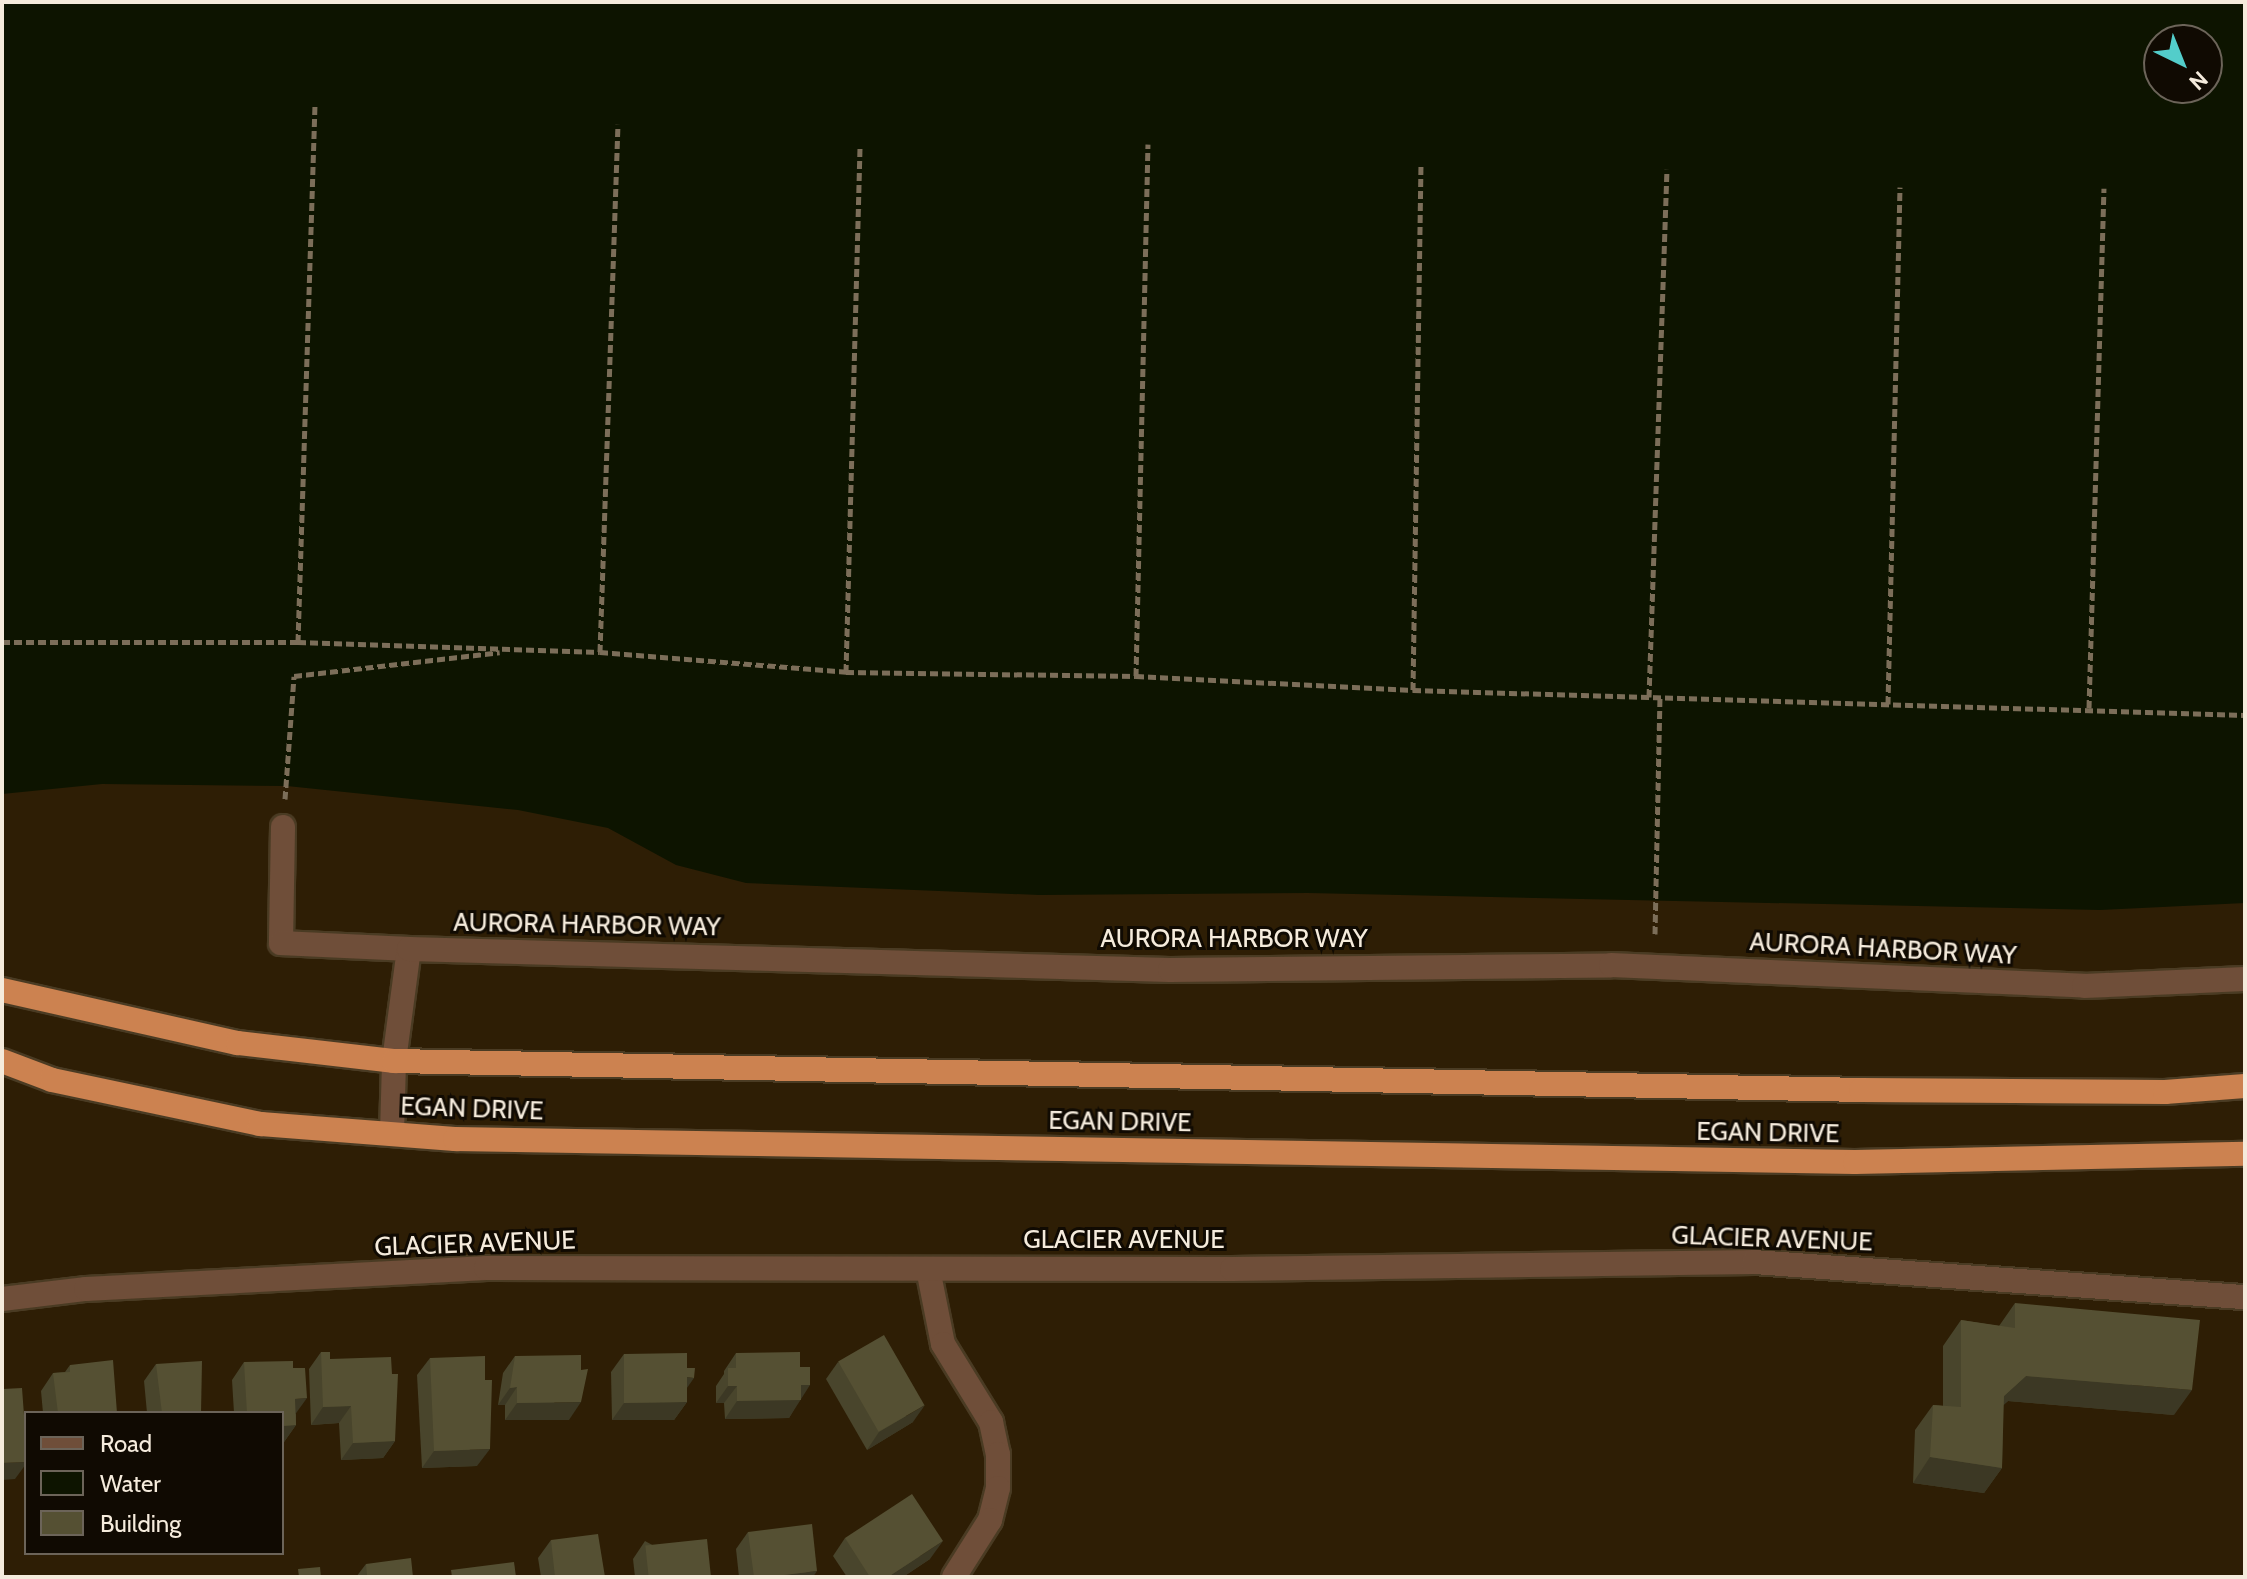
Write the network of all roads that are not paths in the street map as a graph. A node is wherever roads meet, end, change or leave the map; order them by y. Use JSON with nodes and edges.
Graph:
{"nodes":[{"id":1,"x":283,"y":827,"type":"road end"},
{"id":2,"x":409,"y":949,"type":"junction"},
{"id":3,"x":2245,"y":979,"type":"edge"},
{"id":4,"x":2,"y":990,"type":"edge"},
{"id":5,"x":2,"y":1061,"type":"edge"},
{"id":6,"x":394,"y":1061,"type":"junction"},
{"id":7,"x":2245,"y":1086,"type":"edge"},
{"id":8,"x":392,"y":1134,"type":"junction"},
{"id":9,"x":2245,"y":1154,"type":"edge"},
{"id":10,"x":928,"y":1269,"type":"junction"},
{"id":11,"x":2245,"y":1297,"type":"edge"},
{"id":12,"x":2,"y":1299,"type":"edge"},
{"id":13,"x":954,"y":1577,"type":"edge"}],
"edges":[{"from":1,"to":2,"type":"street","name":"AURORA HARBOR WAY"},
{"from":2,"to":3,"type":"street","name":"AURORA HARBOR WAY"},
{"from":2,"to":6,"type":"street"},
{"from":4,"to":6,"type":"highway","name":"EGAN DRIVE"},
{"from":5,"to":8,"type":"highway","name":"EGAN DRIVE"},
{"from":6,"to":7,"type":"highway","name":"EGAN DRIVE"},
{"from":6,"to":8,"type":"street"},
{"from":8,"to":9,"type":"highway","name":"EGAN DRIVE"},
{"from":10,"to":11,"type":"street","name":"GLACIER AVENUE"},
{"from":10,"to":12,"type":"street","name":"GLACIER AVENUE"},
{"from":10,"to":13,"type":"street"}]}
